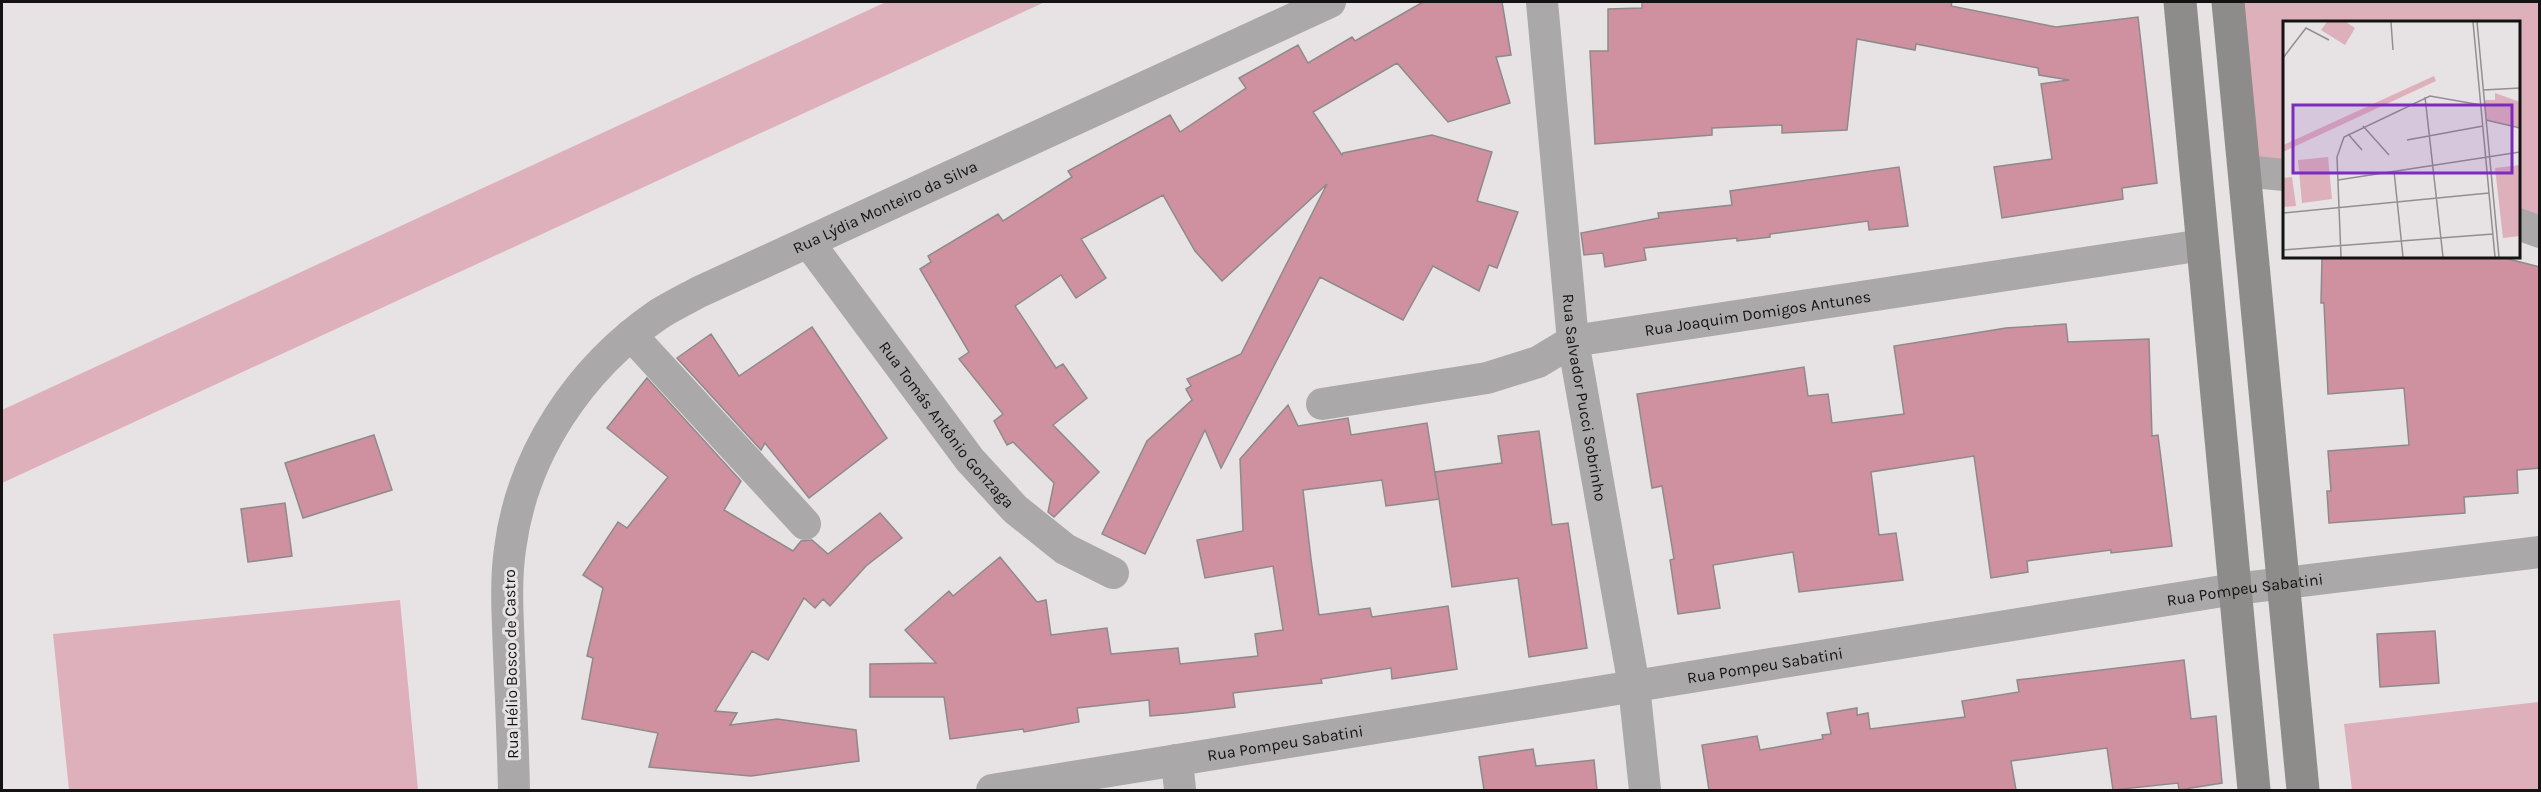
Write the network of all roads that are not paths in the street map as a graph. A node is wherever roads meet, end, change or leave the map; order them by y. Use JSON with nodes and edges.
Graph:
{"nodes":[{"id":1,"x":1330,"y":2,"type":"edge"},
{"id":2,"x":1542,"y":2,"type":"edge"},
{"id":3,"x":2180,"y":2,"type":"edge"},
{"id":4,"x":2228,"y":2,"type":"edge"},
{"id":5,"x":2244,"y":171,"type":"junction"},
{"id":6,"x":2283,"y":175,"type":"edge"},
{"id":7,"x":2520,"y":225,"type":"edge"},
{"id":8,"x":2540,"y":232,"type":"edge"},
{"id":9,"x":809,"y":243,"type":"junction"},
{"id":10,"x":2203,"y":245,"type":"junction"},
{"id":11,"x":632,"y":335,"type":"junction"},
{"id":12,"x":1572,"y":341,"type":"junction"},
{"id":13,"x":1322,"y":404,"type":"dead end"},
{"id":14,"x":519,"y":502,"type":"joint"},
{"id":15,"x":805,"y":524,"type":"dead end"},
{"id":16,"x":2540,"y":552,"type":"edge"},
{"id":17,"x":1113,"y":573,"type":"dead end"},
{"id":18,"x":2284,"y":581,"type":"junction"},
{"id":19,"x":2235,"y":589,"type":"junction"},
{"id":20,"x":1634,"y":686,"type":"junction"},
{"id":21,"x":1178,"y":775,"type":"edge"},
{"id":22,"x":514,"y":790,"type":"edge"},
{"id":23,"x":992,"y":790,"type":"edge"},
{"id":24,"x":1645,"y":790,"type":"edge"},
{"id":25,"x":2254,"y":790,"type":"edge"},
{"id":26,"x":2303,"y":790,"type":"edge"}],
"edges":[{"from":1,"to":9,"type":"street","name":"Rua Lýdia Monteiro da Silva"},
{"from":2,"to":12,"type":"street","name":"Rua Salvador Pucci Sobrinho"},
{"from":3,"to":10,"type":"main road"},
{"from":4,"to":5,"type":"main road"},
{"from":5,"to":6,"type":"street"},
{"from":5,"to":18,"type":"main road"},
{"from":7,"to":8,"type":"street"},
{"from":9,"to":11,"type":"street","name":"Rua Lýdia Monteiro da Silva"},
{"from":9,"to":17,"type":"street","name":"Rua Tomás Antônio Gonzaga"},
{"from":10,"to":12,"type":"street","name":"Rua Joaquim Domigos Antunes"},
{"from":10,"to":19,"type":"main road"},
{"from":11,"to":14,"type":"street","name":"Rua Lýdia Monteiro da Silva"},
{"from":11,"to":15,"type":"street"},
{"from":12,"to":13,"type":"street","name":"Rua Joaquim Domigos Antunes"},
{"from":12,"to":20,"type":"street","name":"Rua Salvador Pucci Sobrinho"},
{"from":14,"to":22,"type":"street","name":"Rua Hélio Bosco de Castro"},
{"from":16,"to":18,"type":"street","name":"Rua Pompeu Sabatini"},
{"from":18,"to":19,"type":"street","name":"Rua Pompeu Sabatini"},
{"from":18,"to":26,"type":"main road"},
{"from":19,"to":20,"type":"street","name":"Rua Pompeu Sabatini"},
{"from":19,"to":25,"type":"main road"},
{"from":20,"to":21,"type":"street","name":"Rua Pompeu Sabatini"},
{"from":20,"to":24,"type":"street","name":"Rua Salvador Pucci Sobrinho"},
{"from":21,"to":23,"type":"street","name":"Rua Pompeu Sabatini"}]}
